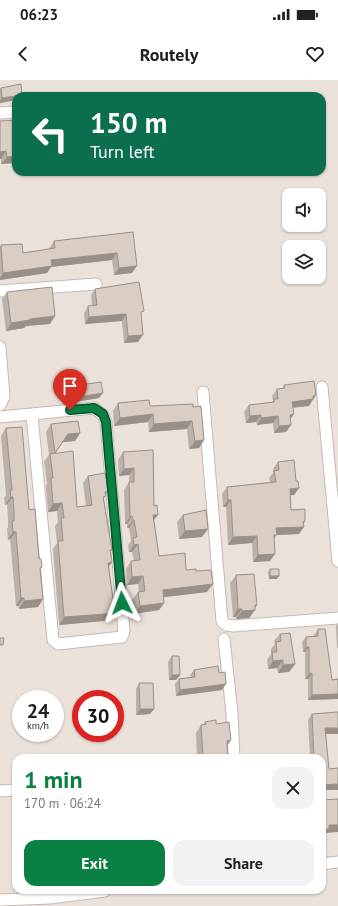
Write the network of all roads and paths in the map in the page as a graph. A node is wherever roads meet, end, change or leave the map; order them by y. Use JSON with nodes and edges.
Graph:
{"nodes":[{"id":1,"x":12,"y":112,"type":"edge"},
{"id":2,"x":0,"y":113,"type":"edge"},
{"id":3,"x":96,"y":284,"type":"dead end"},
{"id":4,"x":0,"y":291,"type":"edge"},
{"id":5,"x":0,"y":347,"type":"edge"},
{"id":6,"x":322,"y":387,"type":"dead end"},
{"id":7,"x":203,"y":392,"type":"dead end"},
{"id":8,"x":0,"y":405,"type":"edge"},
{"id":9,"x":32,"y":415,"type":"junction"},
{"id":10,"x":0,"y":417,"type":"edge"},
{"id":11,"x":338,"y":561,"type":"edge"},
{"id":12,"x":338,"y":618,"type":"edge"},
{"id":13,"x":224,"y":639,"type":"dead end"},
{"id":14,"x":234,"y":754,"type":"edge"},
{"id":15,"x":12,"y":790,"type":"edge"},
{"id":16,"x":0,"y":791,"type":"edge"},
{"id":17,"x":338,"y":862,"type":"edge"},
{"id":18,"x":326,"y":864,"type":"edge"},
{"id":19,"x":81,"y":894,"type":"edge"},
{"id":20,"x":0,"y":900,"type":"edge"}],
"edges":[{"from":1,"to":2,"type":"street"},
{"from":3,"to":4,"type":"street"},
{"from":5,"to":8,"type":"street"},
{"from":6,"to":11,"type":"street"},
{"from":7,"to":12,"type":"street"},
{"from":9,"to":9,"type":"street"},
{"from":9,"to":10,"type":"street"},
{"from":13,"to":14,"type":"street"},
{"from":15,"to":16,"type":"street"},
{"from":17,"to":18,"type":"street"},
{"from":19,"to":20,"type":"street"}]}
